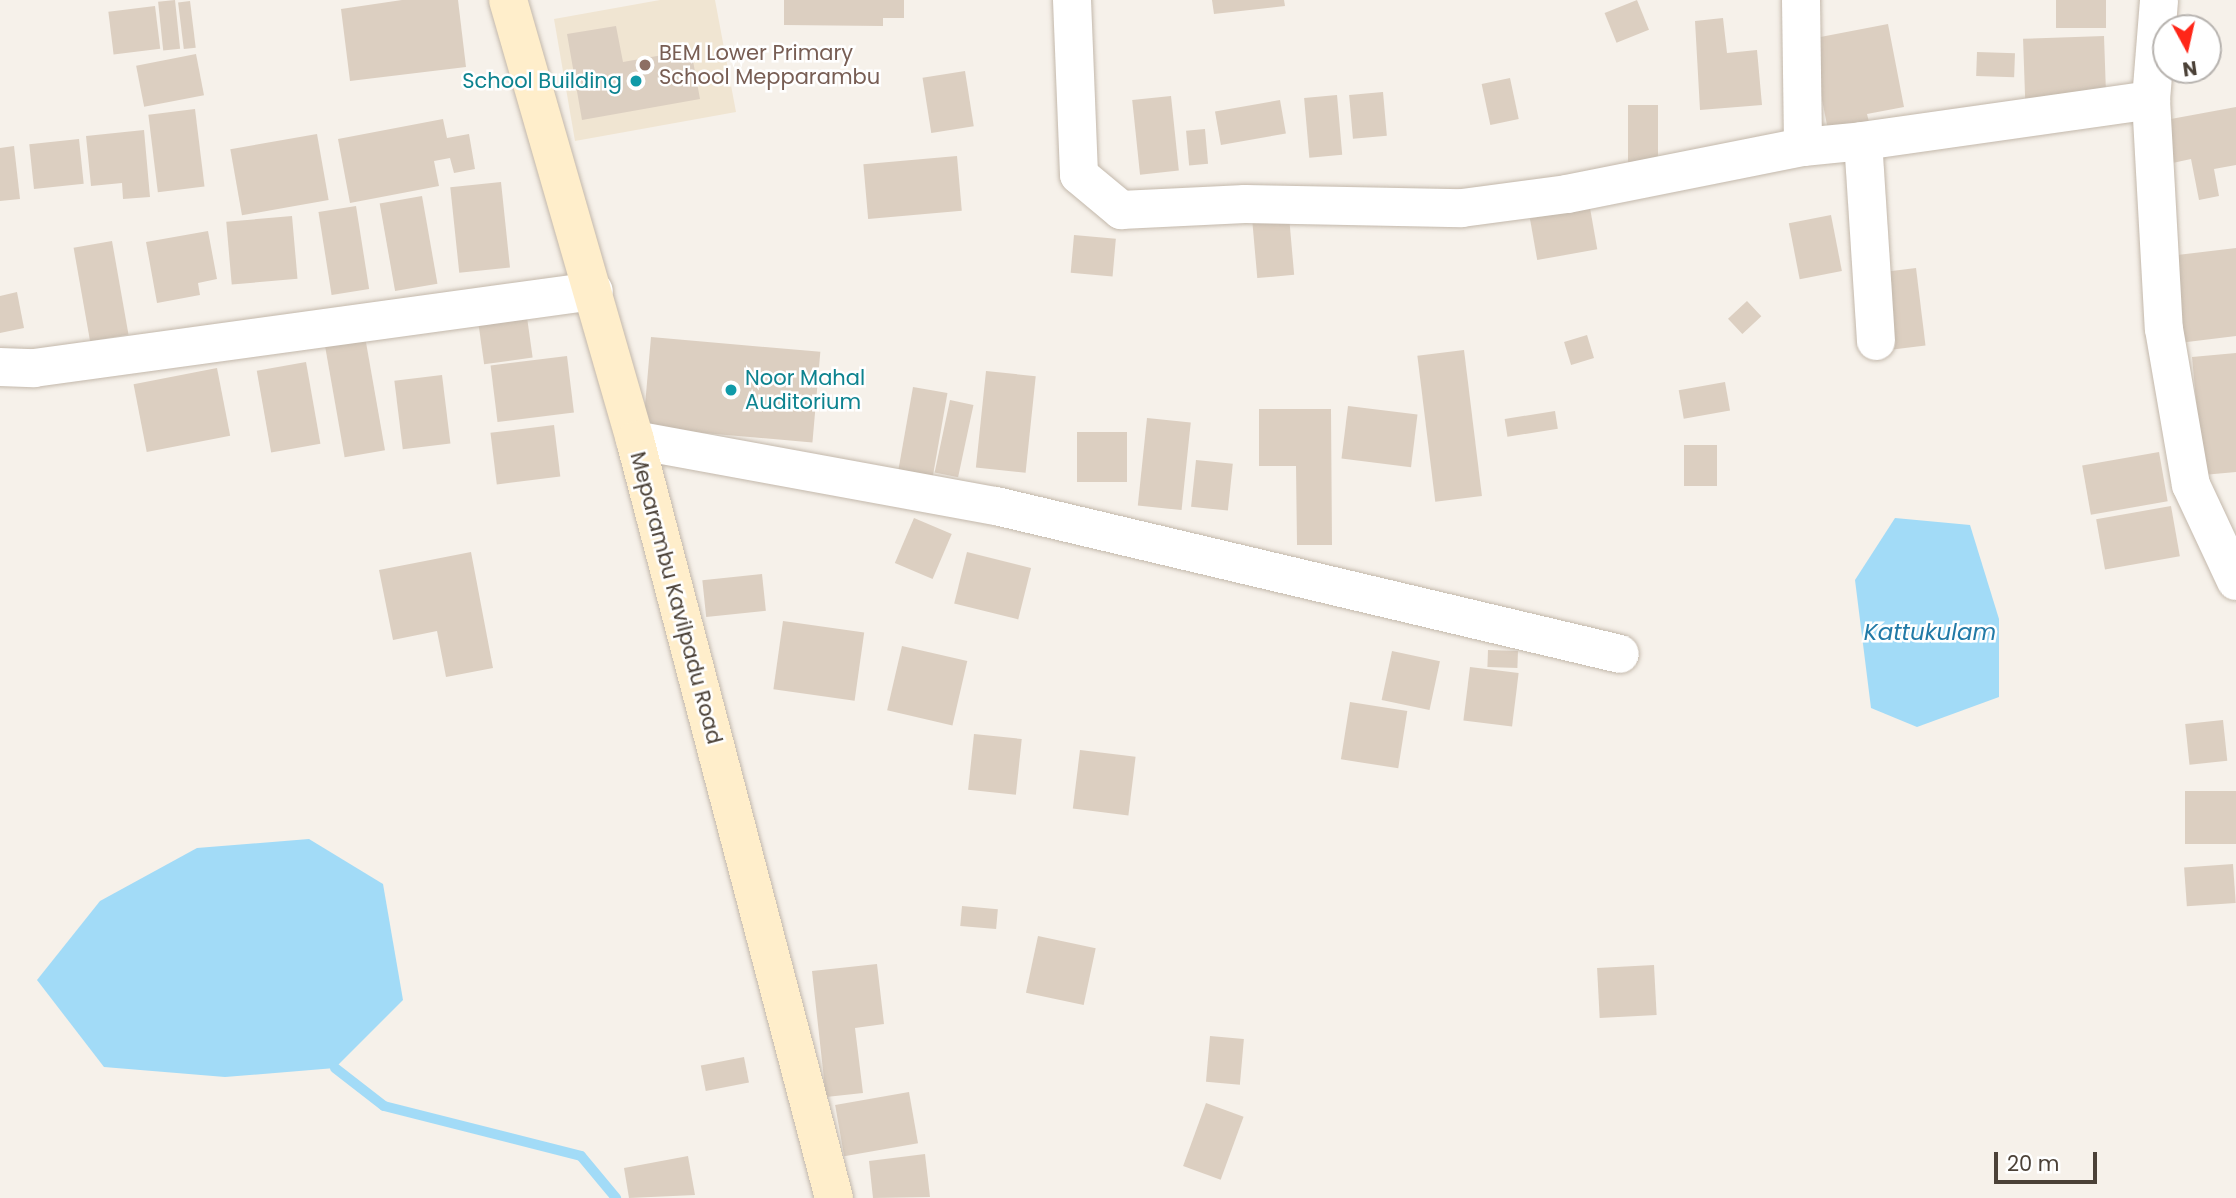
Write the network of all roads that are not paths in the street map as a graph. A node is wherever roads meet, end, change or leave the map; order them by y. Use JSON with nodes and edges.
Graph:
{"nodes":[{"id":1,"x":508,"y":0,"type":"edge"},
{"id":2,"x":1072,"y":0,"type":"edge"},
{"id":3,"x":1801,"y":0,"type":"edge"},
{"id":4,"x":2159,"y":0,"type":"edge"},
{"id":5,"x":2151,"y":100,"type":"junction"},
{"id":6,"x":1863,"y":141,"type":"junction"},
{"id":7,"x":1802,"y":146,"type":"junction"},
{"id":8,"x":594,"y":291,"type":"junction"},
{"id":9,"x":1876,"y":341,"type":"dead end"},
{"id":10,"x":0,"y":368,"type":"edge"},
{"id":11,"x":635,"y":440,"type":"junction"},
{"id":12,"x":2236,"y":581,"type":"edge"},
{"id":13,"x":1620,"y":654,"type":"dead end"},
{"id":14,"x":834,"y":1198,"type":"edge"}],
"edges":[{"from":1,"to":8,"type":"main road","name":"Meparambu Kavilpadu Road"},
{"from":2,"to":7,"type":"street"},
{"from":3,"to":7,"type":"street"},
{"from":4,"to":5,"type":"street"},
{"from":5,"to":6,"type":"street"},
{"from":5,"to":12,"type":"street"},
{"from":6,"to":7,"type":"street"},
{"from":6,"to":9,"type":"street"},
{"from":8,"to":10,"type":"street"},
{"from":8,"to":11,"type":"main road","name":"Meparambu Kavilpadu Road"},
{"from":11,"to":13,"type":"street"},
{"from":11,"to":14,"type":"main road","name":"Meparambu Kavilpadu Road"}]}
